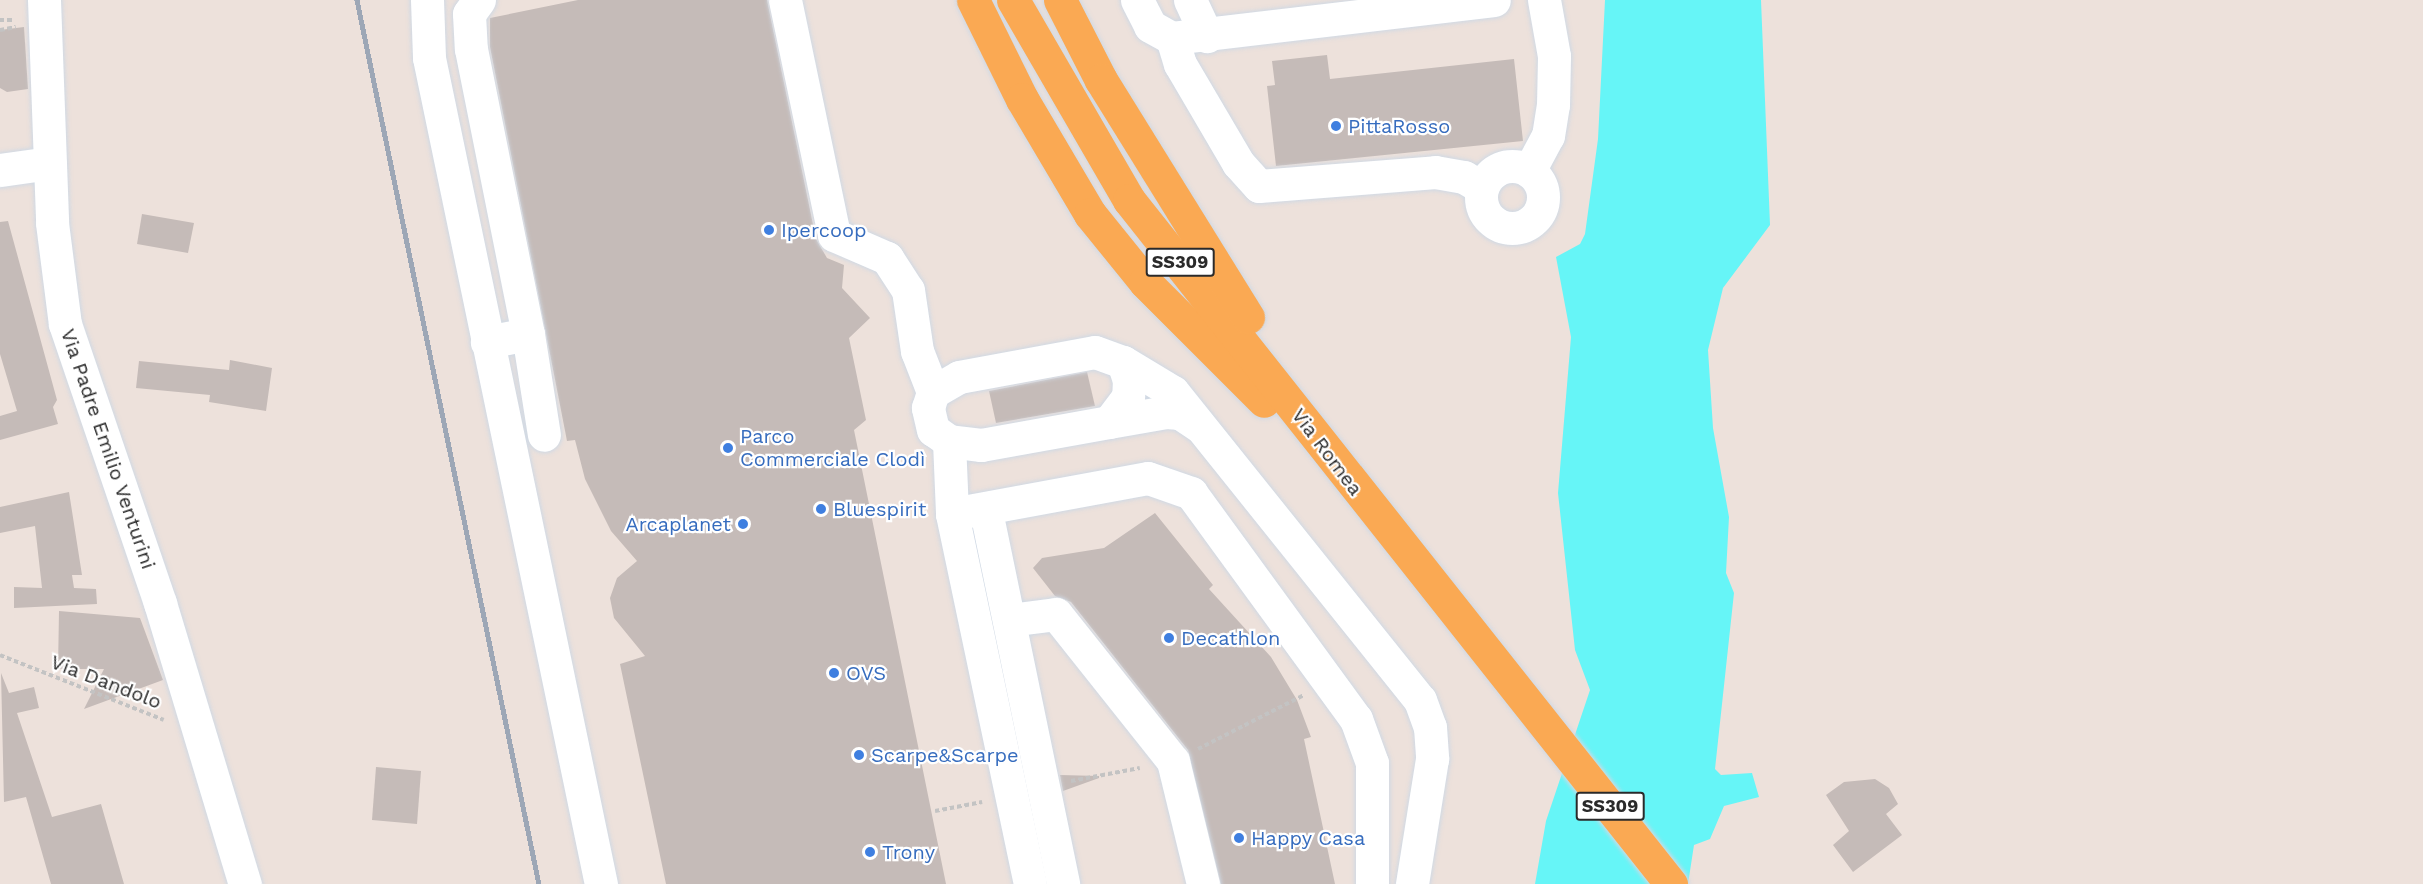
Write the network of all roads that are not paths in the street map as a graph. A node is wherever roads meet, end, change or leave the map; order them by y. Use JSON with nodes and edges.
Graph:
{"nodes":[{"id":1,"x":44,"y":0,"type":"edge"},
{"id":2,"x":427,"y":0,"type":"edge"},
{"id":3,"x":479,"y":0,"type":"edge"},
{"id":4,"x":785,"y":0,"type":"edge"},
{"id":5,"x":973,"y":0,"type":"edge"},
{"id":6,"x":1013,"y":0,"type":"edge"},
{"id":7,"x":1060,"y":0,"type":"edge"},
{"id":8,"x":1137,"y":0,"type":"edge"},
{"id":9,"x":1190,"y":0,"type":"edge"},
{"id":10,"x":1494,"y":0,"type":"edge"},
{"id":11,"x":1544,"y":0,"type":"edge"},
{"id":12,"x":1207,"y":36,"type":"junction"},
{"id":13,"x":1172,"y":38,"type":"junction"},
{"id":14,"x":50,"y":163,"type":"junction"},
{"id":15,"x":0,"y":170,"type":"edge"},
{"id":16,"x":1529,"y":171,"type":"junction"},
{"id":17,"x":1482,"y":189,"type":"junction"},
{"id":18,"x":528,"y":334,"type":"junction"},
{"id":19,"x":487,"y":342,"type":"junction"},
{"id":20,"x":1124,"y":362,"type":"junction"},
{"id":21,"x":933,"y":392,"type":"junction"},
{"id":22,"x":1108,"y":422,"type":"junction"},
{"id":23,"x":1199,"y":426,"type":"junction"},
{"id":24,"x":544,"y":435,"type":"dead end"},
{"id":25,"x":949,"y":441,"type":"junction"},
{"id":26,"x":1224,"y":458,"type":"junction"},
{"id":27,"x":1191,"y":493,"type":"junction"},
{"id":28,"x":1370,"y":509,"type":"junction"},
{"id":29,"x":986,"y":511,"type":"junction"},
{"id":30,"x":952,"y":514,"type":"junction"},
{"id":31,"x":1009,"y":621,"type":"junction"},
{"id":32,"x":1370,"y":876,"type":"edge"},
{"id":33,"x":1412,"y":882,"type":"edge"},
{"id":34,"x":245,"y":884,"type":"edge"},
{"id":35,"x":601,"y":884,"type":"edge"},
{"id":36,"x":1029,"y":884,"type":"edge"},
{"id":37,"x":1063,"y":884,"type":"edge"},
{"id":38,"x":1203,"y":884,"type":"edge"},
{"id":39,"x":1671,"y":884,"type":"edge"}],
"edges":[{"from":1,"to":14,"type":"street","name":"Via Padre Emilio Venturini"},
{"from":2,"to":19,"type":"street"},
{"from":3,"to":18,"type":"street"},
{"from":4,"to":21,"type":"street"},
{"from":5,"to":28,"type":"main road"},
{"from":6,"to":28,"type":"main road","name":"Via Romea","number":"SS309"},
{"from":7,"to":28,"type":"main road"},
{"from":8,"to":13,"type":"street"},
{"from":9,"to":12,"type":"street"},
{"from":10,"to":12,"type":"street"},
{"from":11,"to":16,"type":"street"},
{"from":12,"to":13,"type":"street"},
{"from":13,"to":17,"type":"street"},
{"from":14,"to":15,"type":"street"},
{"from":14,"to":34,"type":"street","name":"Via Padre Emilio Venturini"},
{"from":16,"to":17,"type":"street"},
{"from":16,"to":17,"type":"street"},
{"from":18,"to":19,"type":"street"},
{"from":18,"to":24,"type":"street"},
{"from":19,"to":35,"type":"street"},
{"from":20,"to":21,"type":"street"},
{"from":20,"to":22,"type":"street"},
{"from":20,"to":23,"type":"street"},
{"from":21,"to":25,"type":"street"},
{"from":22,"to":23,"type":"street"},
{"from":22,"to":25,"type":"street"},
{"from":23,"to":26,"type":"street"},
{"from":25,"to":30,"type":"street"},
{"from":26,"to":27,"type":"street"},
{"from":26,"to":33,"type":"street"},
{"from":27,"to":29,"type":"street"},
{"from":27,"to":32,"type":"street"},
{"from":28,"to":39,"type":"main road","name":"Via Romea","number":"SS309"},
{"from":29,"to":30,"type":"street"},
{"from":29,"to":31,"type":"street"},
{"from":30,"to":36,"type":"street"},
{"from":31,"to":37,"type":"street"},
{"from":31,"to":38,"type":"street"},
{"from":32,"to":33,"type":"street"}]}
